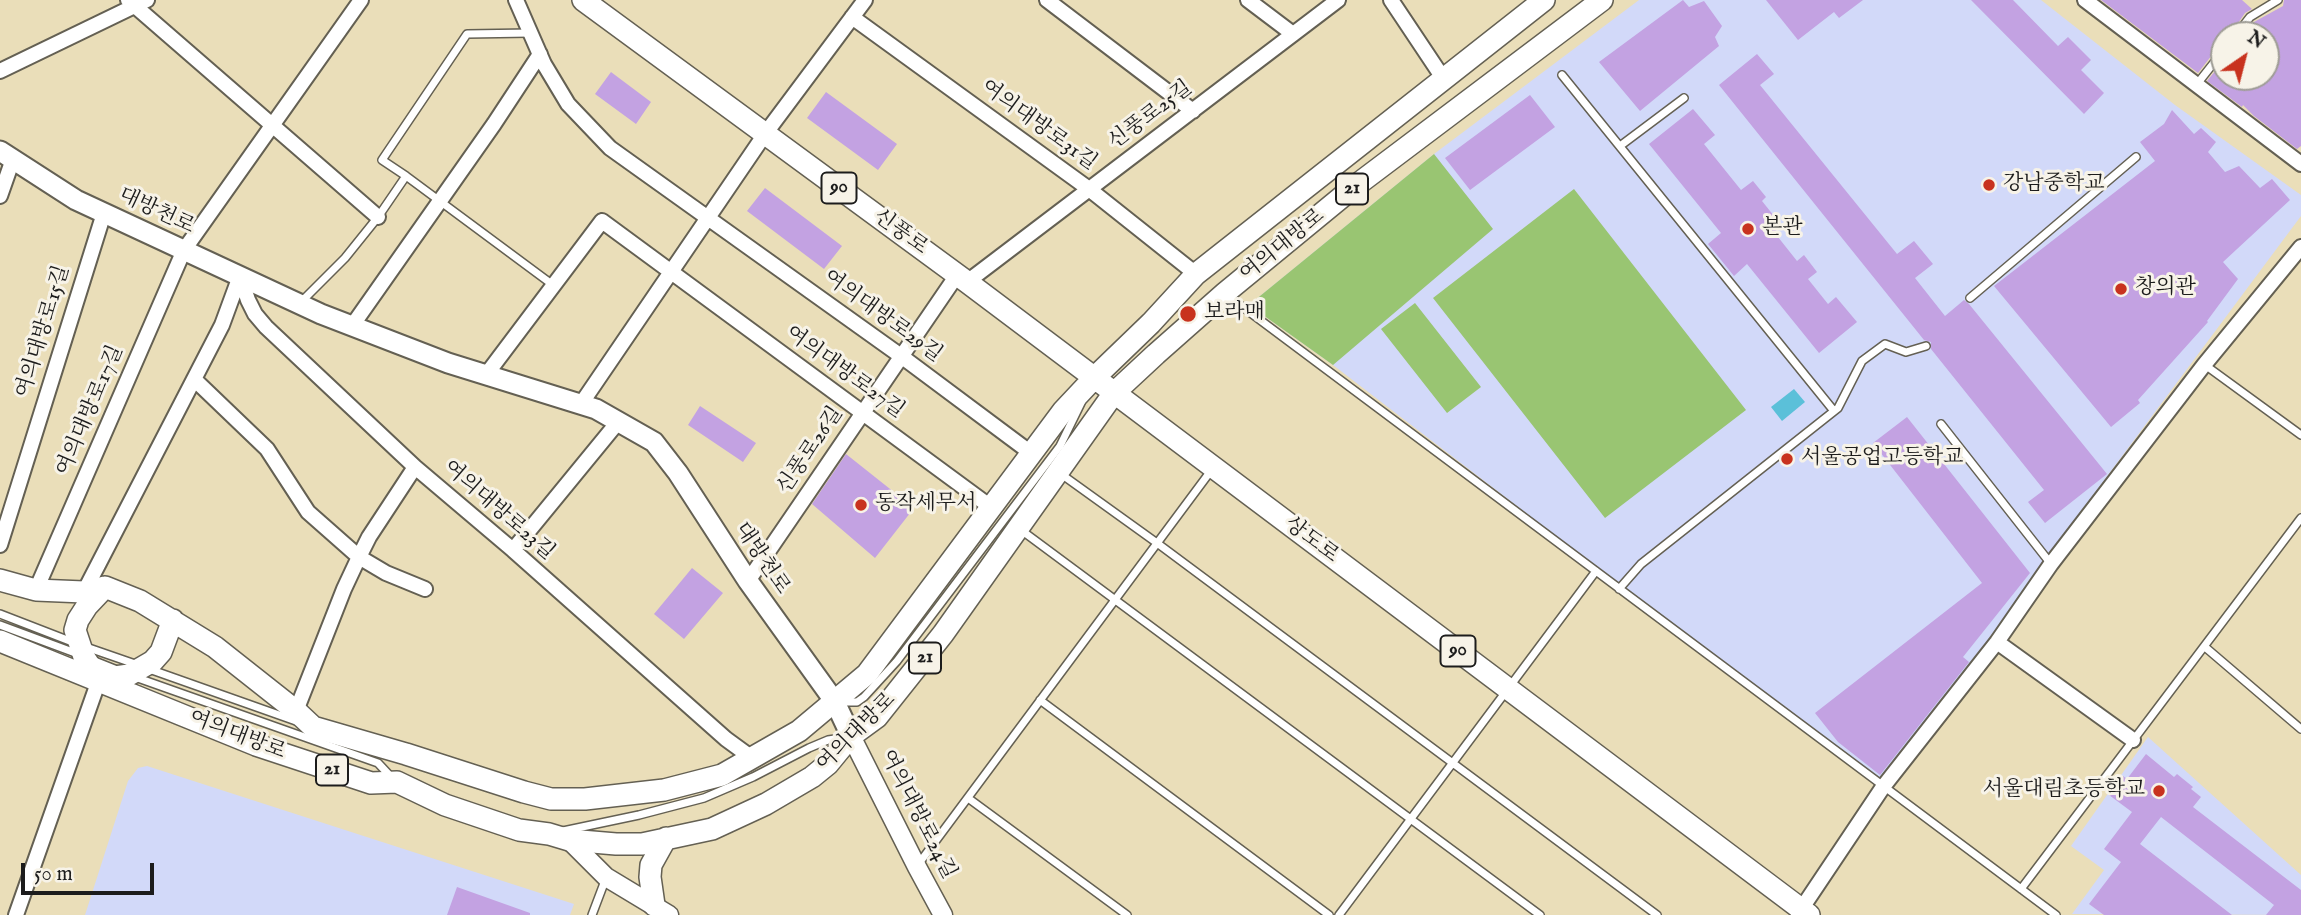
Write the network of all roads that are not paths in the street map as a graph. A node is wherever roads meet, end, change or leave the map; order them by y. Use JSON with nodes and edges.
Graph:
{"nodes":[{"id":1,"x":361,"y":0,"type":"edge"},
{"id":2,"x":516,"y":0,"type":"edge"},
{"id":3,"x":583,"y":0,"type":"edge"},
{"id":4,"x":865,"y":0,"type":"edge"},
{"id":5,"x":1047,"y":0,"type":"edge"},
{"id":6,"x":1248,"y":0,"type":"edge"},
{"id":7,"x":1338,"y":0,"type":"edge"},
{"id":8,"x":1391,"y":0,"type":"edge"},
{"id":9,"x":1544,"y":0,"type":"edge"},
{"id":10,"x":1602,"y":0,"type":"edge"},
{"id":11,"x":2085,"y":0,"type":"edge"},
{"id":12,"x":2278,"y":0,"type":"edge"},
{"id":13,"x":137,"y":2,"type":"edge"},
{"id":14,"x":852,"y":17,"type":"junction"},
{"id":15,"x":2247,"y":21,"type":"edge"},
{"id":16,"x":531,"y":33,"type":"junction"},
{"id":17,"x":1293,"y":34,"type":"junction"},
{"id":18,"x":540,"y":54,"type":"junction"},
{"id":19,"x":2210,"y":68,"type":"edge"},
{"id":20,"x":0,"y":71,"type":"edge"},
{"id":21,"x":1562,"y":75,"type":"dead end"},
{"id":22,"x":1443,"y":78,"type":"junction"},
{"id":23,"x":2197,"y":85,"type":"junction"},
{"id":24,"x":1684,"y":98,"type":"dead end"},
{"id":25,"x":1192,"y":111,"type":"junction"},
{"id":26,"x":273,"y":126,"type":"junction"},
{"id":27,"x":765,"y":134,"type":"junction"},
{"id":28,"x":1620,"y":146,"type":"junction"},
{"id":29,"x":6,"y":155,"type":"edge"},
{"id":30,"x":2136,"y":157,"type":"dead end"},
{"id":31,"x":2301,"y":164,"type":"edge"},
{"id":32,"x":406,"y":176,"type":"junction"},
{"id":33,"x":1089,"y":189,"type":"junction"},
{"id":34,"x":0,"y":196,"type":"edge"},
{"id":35,"x":440,"y":201,"type":"junction"},
{"id":36,"x":104,"y":213,"type":"junction"},
{"id":37,"x":378,"y":217,"type":"junction"},
{"id":38,"x":708,"y":218,"type":"junction"},
{"id":39,"x":2301,"y":247,"type":"edge"},
{"id":40,"x":184,"y":250,"type":"junction"},
{"id":41,"x":671,"y":272,"type":"junction"},
{"id":42,"x":1196,"y":274,"type":"junction"},
{"id":43,"x":240,"y":276,"type":"junction"},
{"id":44,"x":962,"y":278,"type":"junction"},
{"id":45,"x":553,"y":285,"type":"junction"},
{"id":46,"x":1225,"y":293,"type":"junction"},
{"id":47,"x":1970,"y":298,"type":"dead end"},
{"id":48,"x":299,"y":304,"type":"junction"},
{"id":49,"x":352,"y":326,"type":"junction"},
{"id":50,"x":1926,"y":346,"type":"dead end"},
{"id":51,"x":901,"y":356,"type":"junction"},
{"id":52,"x":2204,"y":365,"type":"junction"},
{"id":53,"x":486,"y":375,"type":"junction"},
{"id":54,"x":1094,"y":378,"type":"junction"},
{"id":55,"x":194,"y":379,"type":"junction"},
{"id":56,"x":1114,"y":393,"type":"junction"},
{"id":57,"x":581,"y":404,"type":"junction"},
{"id":58,"x":1834,"y":411,"type":"junction"},
{"id":59,"x":863,"y":412,"type":"junction"},
{"id":60,"x":618,"y":422,"type":"junction"},
{"id":61,"x":1941,"y":424,"type":"dead end"},
{"id":62,"x":2301,"y":435,"type":"edge"},
{"id":63,"x":1031,"y":453,"type":"junction"},
{"id":64,"x":415,"y":467,"type":"junction"},
{"id":65,"x":1213,"y":468,"type":"junction"},
{"id":66,"x":1058,"y":472,"type":"junction"},
{"id":67,"x":992,"y":508,"type":"junction"},
{"id":68,"x":2301,"y":518,"type":"edge"},
{"id":69,"x":1019,"y":528,"type":"junction"},
{"id":70,"x":1157,"y":543,"type":"junction"},
{"id":71,"x":0,"y":545,"type":"edge"},
{"id":72,"x":513,"y":550,"type":"junction"},
{"id":73,"x":359,"y":557,"type":"junction"},
{"id":74,"x":2052,"y":564,"type":"junction"},
{"id":75,"x":1596,"y":571,"type":"junction"},
{"id":76,"x":0,"y":580,"type":"edge"},
{"id":77,"x":747,"y":581,"type":"junction"},
{"id":78,"x":105,"y":587,"type":"junction"},
{"id":79,"x":425,"y":589,"type":"dead end"},
{"id":80,"x":1619,"y":589,"type":"junction"},
{"id":81,"x":36,"y":590,"type":"junction"},
{"id":82,"x":84,"y":592,"type":"junction"},
{"id":83,"x":1116,"y":599,"type":"junction"},
{"id":84,"x":0,"y":614,"type":"edge"},
{"id":85,"x":173,"y":620,"type":"junction"},
{"id":86,"x":0,"y":625,"type":"edge"},
{"id":87,"x":0,"y":641,"type":"edge"},
{"id":88,"x":1997,"y":642,"type":"junction"},
{"id":89,"x":2205,"y":647,"type":"junction"},
{"id":90,"x":82,"y":651,"type":"junction"},
{"id":91,"x":135,"y":671,"type":"junction"},
{"id":92,"x":99,"y":680,"type":"junction"},
{"id":93,"x":1508,"y":688,"type":"junction"},
{"id":94,"x":1040,"y":700,"type":"junction"},
{"id":95,"x":835,"y":702,"type":"junction"},
{"id":96,"x":296,"y":711,"type":"junction"},
{"id":97,"x":2300,"y":726,"type":"edge"},
{"id":98,"x":313,"y":727,"type":"junction"},
{"id":99,"x":851,"y":736,"type":"junction"},
{"id":100,"x":2133,"y":740,"type":"junction"},
{"id":101,"x":752,"y":758,"type":"junction"},
{"id":102,"x":1452,"y":762,"type":"junction"},
{"id":103,"x":397,"y":782,"type":"junction"},
{"id":104,"x":1883,"y":787,"type":"junction"},
{"id":105,"x":968,"y":798,"type":"junction"},
{"id":106,"x":1411,"y":818,"type":"junction"},
{"id":107,"x":559,"y":837,"type":"junction"},
{"id":108,"x":666,"y":838,"type":"junction"},
{"id":109,"x":917,"y":867,"type":"junction"},
{"id":110,"x":606,"y":877,"type":"junction"},
{"id":111,"x":2021,"y":889,"type":"junction"},
{"id":112,"x":662,"y":910,"type":"edge"},
{"id":113,"x":1802,"y":913,"type":"edge"},
{"id":114,"x":16,"y":915,"type":"edge"},
{"id":115,"x":592,"y":915,"type":"edge"},
{"id":116,"x":943,"y":915,"type":"edge"},
{"id":117,"x":1127,"y":915,"type":"edge"},
{"id":118,"x":1329,"y":915,"type":"edge"},
{"id":119,"x":1339,"y":915,"type":"edge"},
{"id":120,"x":1540,"y":915,"type":"edge"},
{"id":121,"x":1657,"y":915,"type":"edge"},
{"id":122,"x":2056,"y":915,"type":"edge"}],
"edges":[{"from":1,"to":26,"type":"street","name":"여의대방로17길"},
{"from":2,"to":16,"type":"street","name":"여의대방로29길"},
{"from":3,"to":27,"type":"main road","name":"신풍로","number":"90"},
{"from":4,"to":14,"type":"street"},
{"from":5,"to":25,"type":"street"},
{"from":6,"to":17,"type":"street"},
{"from":7,"to":17,"type":"street","name":"신풍로25길"},
{"from":8,"to":22,"type":"street"},
{"from":9,"to":22,"type":"main road","name":"여의대방로"},
{"from":10,"to":46,"type":"main road","name":"여의대방로","number":"21"},
{"from":11,"to":23,"type":"street"},
{"from":12,"to":15,"type":"lane"},
{"from":13,"to":20,"type":"street"},
{"from":13,"to":26,"type":"street"},
{"from":14,"to":27,"type":"street"},
{"from":14,"to":33,"type":"street","name":"여의대방로31길"},
{"from":16,"to":18,"type":"street","name":"여의대방로29길"},
{"from":16,"to":32,"type":"lane"},
{"from":17,"to":25,"type":"street","name":"신풍로25길"},
{"from":18,"to":35,"type":"street"},
{"from":18,"to":38,"type":"street","name":"여의대방로29길"},
{"from":19,"to":23,"type":"lane"},
{"from":21,"to":28,"type":"lane"},
{"from":22,"to":42,"type":"main road","name":"여의대방로"},
{"from":23,"to":31,"type":"street"},
{"from":24,"to":28,"type":"lane"},
{"from":25,"to":33,"type":"street","name":"신풍로25길"},
{"from":26,"to":37,"type":"street"},
{"from":26,"to":40,"type":"street","name":"여의대방로17길"},
{"from":27,"to":38,"type":"street"},
{"from":27,"to":44,"type":"main road","name":"신풍로","number":"90"},
{"from":28,"to":58,"type":"lane"},
{"from":29,"to":34,"type":"street"},
{"from":29,"to":36,"type":"main road","name":"대방천로"},
{"from":30,"to":47,"type":"lane"},
{"from":32,"to":35,"type":"lane"},
{"from":32,"to":37,"type":"lane"},
{"from":33,"to":42,"type":"street","name":"여의대방로31길"},
{"from":33,"to":44,"type":"street","name":"신풍로25길"},
{"from":35,"to":45,"type":"lane"},
{"from":35,"to":49,"type":"street"},
{"from":36,"to":40,"type":"main road","name":"대방천로"},
{"from":36,"to":71,"type":"street","name":"여의대방로15길"},
{"from":37,"to":48,"type":"lane"},
{"from":38,"to":41,"type":"street"},
{"from":38,"to":51,"type":"street","name":"여의대방로29길"},
{"from":39,"to":52,"type":"street"},
{"from":40,"to":43,"type":"main road","name":"대방천로"},
{"from":40,"to":81,"type":"street","name":"여의대방로17길"},
{"from":41,"to":45,"type":"street"},
{"from":41,"to":57,"type":"street"},
{"from":41,"to":59,"type":"street","name":"여의대방로27길"},
{"from":42,"to":54,"type":"main road","name":"여의대방로"},
{"from":43,"to":48,"type":"main road","name":"대방천로"},
{"from":43,"to":55,"type":"street"},
{"from":43,"to":64,"type":"street","name":"여의대방로23길"},
{"from":44,"to":51,"type":"street","name":"신풍로26길"},
{"from":44,"to":54,"type":"main road","name":"신풍로","number":"90"},
{"from":45,"to":53,"type":"street"},
{"from":46,"to":56,"type":"main road","name":"여의대방로","number":"21"},
{"from":46,"to":75,"type":"lane"},
{"from":48,"to":49,"type":"main road","name":"대방천로"},
{"from":49,"to":53,"type":"main road","name":"대방천로"},
{"from":50,"to":58,"type":"lane"},
{"from":51,"to":59,"type":"street","name":"신풍로26길"},
{"from":51,"to":63,"type":"street","name":"여의대방로29길"},
{"from":52,"to":62,"type":"lane"},
{"from":52,"to":74,"type":"street"},
{"from":53,"to":57,"type":"main road","name":"대방천로"},
{"from":54,"to":56,"type":"main road","name":"신풍로","number":"90"},
{"from":54,"to":63,"type":"main road","name":"여의대방로"},
{"from":54,"to":95,"type":"lane"},
{"from":55,"to":73,"type":"street"},
{"from":55,"to":82,"type":"street"},
{"from":56,"to":65,"type":"main road","name":"상도로","number":"90"},
{"from":56,"to":66,"type":"main road","name":"여의대방로","number":"21"},
{"from":57,"to":60,"type":"main road","name":"대방천로"},
{"from":58,"to":80,"type":"lane"},
{"from":59,"to":67,"type":"street","name":"여의대방로27길"},
{"from":59,"to":77,"type":"street","name":"신풍로26길"},
{"from":60,"to":72,"type":"street"},
{"from":60,"to":77,"type":"main road","name":"대방천로"},
{"from":61,"to":74,"type":"lane"},
{"from":63,"to":67,"type":"main road","name":"여의대방로"},
{"from":64,"to":72,"type":"street","name":"여의대방로23길"},
{"from":64,"to":73,"type":"street"},
{"from":65,"to":70,"type":"lane"},
{"from":65,"to":93,"type":"main road","name":"상도로","number":"90"},
{"from":66,"to":69,"type":"main road","name":"여의대방로","number":"21"},
{"from":66,"to":70,"type":"lane"},
{"from":67,"to":95,"type":"main road","name":"여의대방로"},
{"from":68,"to":89,"type":"lane"},
{"from":69,"to":83,"type":"lane"},
{"from":69,"to":99,"type":"main road","name":"여의대방로","number":"21"},
{"from":70,"to":83,"type":"lane"},
{"from":70,"to":102,"type":"lane"},
{"from":72,"to":101,"type":"street","name":"여의대방로23길"},
{"from":73,"to":79,"type":"street"},
{"from":73,"to":96,"type":"street"},
{"from":74,"to":88,"type":"street"},
{"from":75,"to":80,"type":"lane"},
{"from":75,"to":93,"type":"lane"},
{"from":76,"to":81,"type":"main road"},
{"from":77,"to":95,"type":"main road","name":"대방천로"},
{"from":78,"to":82,"type":"main road"},
{"from":78,"to":85,"type":"main road","name":"여의대방로"},
{"from":78,"to":90,"type":"main road"},
{"from":80,"to":104,"type":"lane"},
{"from":81,"to":82,"type":"main road"},
{"from":83,"to":94,"type":"lane"},
{"from":83,"to":106,"type":"lane"},
{"from":84,"to":90,"type":"lane"},
{"from":85,"to":91,"type":"main road"},
{"from":85,"to":96,"type":"main road","name":"여의대방로"},
{"from":86,"to":90,"type":"lane"},
{"from":87,"to":92,"type":"main road","name":"여의대방로","number":"21"},
{"from":88,"to":100,"type":"street"},
{"from":88,"to":104,"type":"street"},
{"from":89,"to":97,"type":"lane"},
{"from":89,"to":100,"type":"lane"},
{"from":90,"to":91,"type":"lane"},
{"from":90,"to":91,"type":"lane"},
{"from":90,"to":92,"type":"main road"},
{"from":91,"to":92,"type":"main road"},
{"from":91,"to":98,"type":"lane"},
{"from":91,"to":103,"type":"lane"},
{"from":92,"to":103,"type":"main road","name":"여의대방로","number":"21"},
{"from":92,"to":114,"type":"street"},
{"from":93,"to":102,"type":"lane"},
{"from":93,"to":113,"type":"main road","name":"상도로","number":"90"},
{"from":94,"to":105,"type":"lane"},
{"from":94,"to":118,"type":"lane"},
{"from":95,"to":99,"type":"main road","name":"대방천로"},
{"from":95,"to":101,"type":"main road","name":"여의대방로"},
{"from":96,"to":98,"type":"main road","name":"여의대방로"},
{"from":98,"to":101,"type":"main road","name":"여의대방로"},
{"from":99,"to":107,"type":"lane"},
{"from":99,"to":108,"type":"main road","name":"여의대방로","number":"21"},
{"from":99,"to":109,"type":"street","name":"여의대방로24길"},
{"from":100,"to":111,"type":"lane"},
{"from":102,"to":106,"type":"lane"},
{"from":102,"to":121,"type":"lane"},
{"from":103,"to":107,"type":"main road","name":"여의대방로","number":"21"},
{"from":104,"to":111,"type":"lane"},
{"from":104,"to":113,"type":"street"},
{"from":105,"to":109,"type":"lane"},
{"from":105,"to":117,"type":"lane"},
{"from":106,"to":119,"type":"lane"},
{"from":106,"to":120,"type":"lane"},
{"from":107,"to":108,"type":"main road","name":"여의대방로","number":"21"},
{"from":107,"to":110,"type":"street"},
{"from":108,"to":112,"type":"main road"},
{"from":109,"to":116,"type":"street","name":"여의대방로24길"},
{"from":110,"to":112,"type":"street"},
{"from":110,"to":115,"type":"lane"},
{"from":111,"to":122,"type":"lane"}]}
